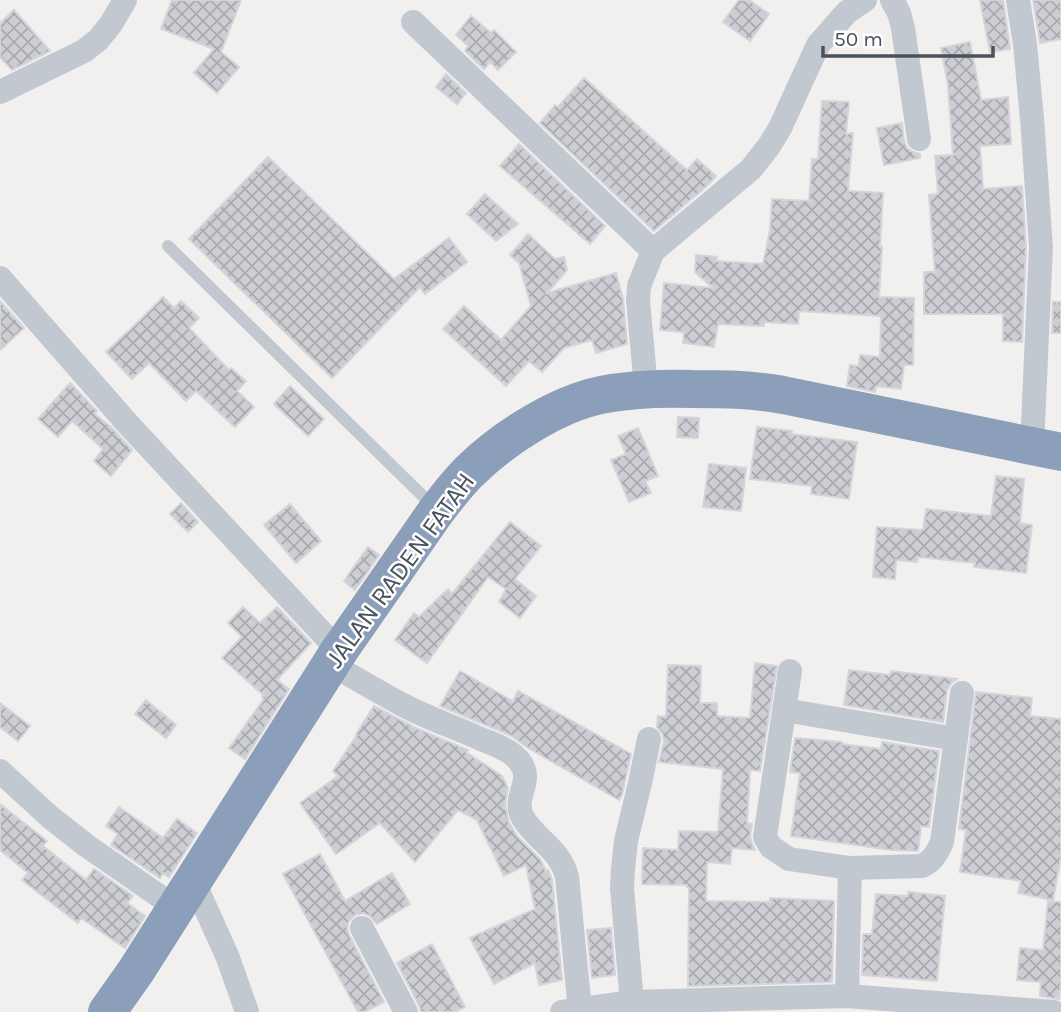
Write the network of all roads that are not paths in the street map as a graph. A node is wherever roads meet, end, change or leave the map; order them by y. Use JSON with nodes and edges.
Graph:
{"nodes":[{"id":1,"x":125,"y":0,"type":"edge"},
{"id":2,"x":865,"y":0,"type":"edge"},
{"id":3,"x":892,"y":0,"type":"edge"},
{"id":4,"x":1018,"y":0,"type":"edge"},
{"id":5,"x":413,"y":22,"type":"dead end"},
{"id":6,"x":0,"y":92,"type":"edge"},
{"id":7,"x":919,"y":139,"type":"dead end"},
{"id":8,"x":168,"y":246,"type":"dead end"},
{"id":9,"x":1051,"y":247,"type":"edge"},
{"id":10,"x":653,"y":251,"type":"junction"},
{"id":11,"x":0,"y":278,"type":"edge"},
{"id":12,"x":646,"y":388,"type":"junction"},
{"id":13,"x":1047,"y":449,"type":"edge"},
{"id":14,"x":437,"y":510,"type":"junction"},
{"id":15,"x":335,"y":658,"type":"junction"},
{"id":16,"x":790,"y":671,"type":"dead end"},
{"id":17,"x":962,"y":693,"type":"dead end"},
{"id":18,"x":785,"y":710,"type":"junction"},
{"id":19,"x":649,"y":739,"type":"dead end"},
{"id":20,"x":956,"y":739,"type":"junction"},
{"id":21,"x":0,"y":771,"type":"edge"},
{"id":22,"x":850,"y":867,"type":"junction"},
{"id":23,"x":184,"y":894,"type":"junction"},
{"id":24,"x":362,"y":929,"type":"dead end"},
{"id":25,"x":838,"y":1001,"type":"edge"},
{"id":26,"x":632,"y":1002,"type":"junction"},
{"id":27,"x":658,"y":1007,"type":"edge"},
{"id":28,"x":571,"y":1011,"type":"edge"},
{"id":29,"x":107,"y":1012,"type":"edge"},
{"id":30,"x":247,"y":1012,"type":"edge"},
{"id":31,"x":406,"y":1012,"type":"edge"},
{"id":32,"x":1054,"y":1012,"type":"edge"}],
"edges":[{"from":1,"to":6,"type":"street"},
{"from":2,"to":10,"type":"street"},
{"from":3,"to":7,"type":"street"},
{"from":4,"to":9,"type":"street"},
{"from":5,"to":10,"type":"street"},
{"from":8,"to":14,"type":"lane"},
{"from":9,"to":13,"type":"street"},
{"from":10,"to":12,"type":"street"},
{"from":11,"to":15,"type":"street"},
{"from":12,"to":13,"type":"highway","name":"JALAN RADEN FATAH"},
{"from":12,"to":14,"type":"highway","name":"JALAN RADEN FATAH"},
{"from":14,"to":15,"type":"highway","name":"JALAN RADEN FATAH"},
{"from":15,"to":23,"type":"highway","name":"JALAN RADEN FATAH"},
{"from":15,"to":28,"type":"street"},
{"from":16,"to":18,"type":"street"},
{"from":17,"to":20,"type":"street"},
{"from":18,"to":20,"type":"street"},
{"from":18,"to":22,"type":"street"},
{"from":19,"to":26,"type":"street"},
{"from":20,"to":22,"type":"street"},
{"from":21,"to":23,"type":"street"},
{"from":22,"to":25,"type":"street"},
{"from":23,"to":29,"type":"highway","name":"JALAN RADEN FATAH"},
{"from":23,"to":30,"type":"street"},
{"from":24,"to":31,"type":"street"},
{"from":25,"to":27,"type":"street"},
{"from":25,"to":32,"type":"street"},
{"from":26,"to":27,"type":"street"},
{"from":26,"to":28,"type":"street"}]}
